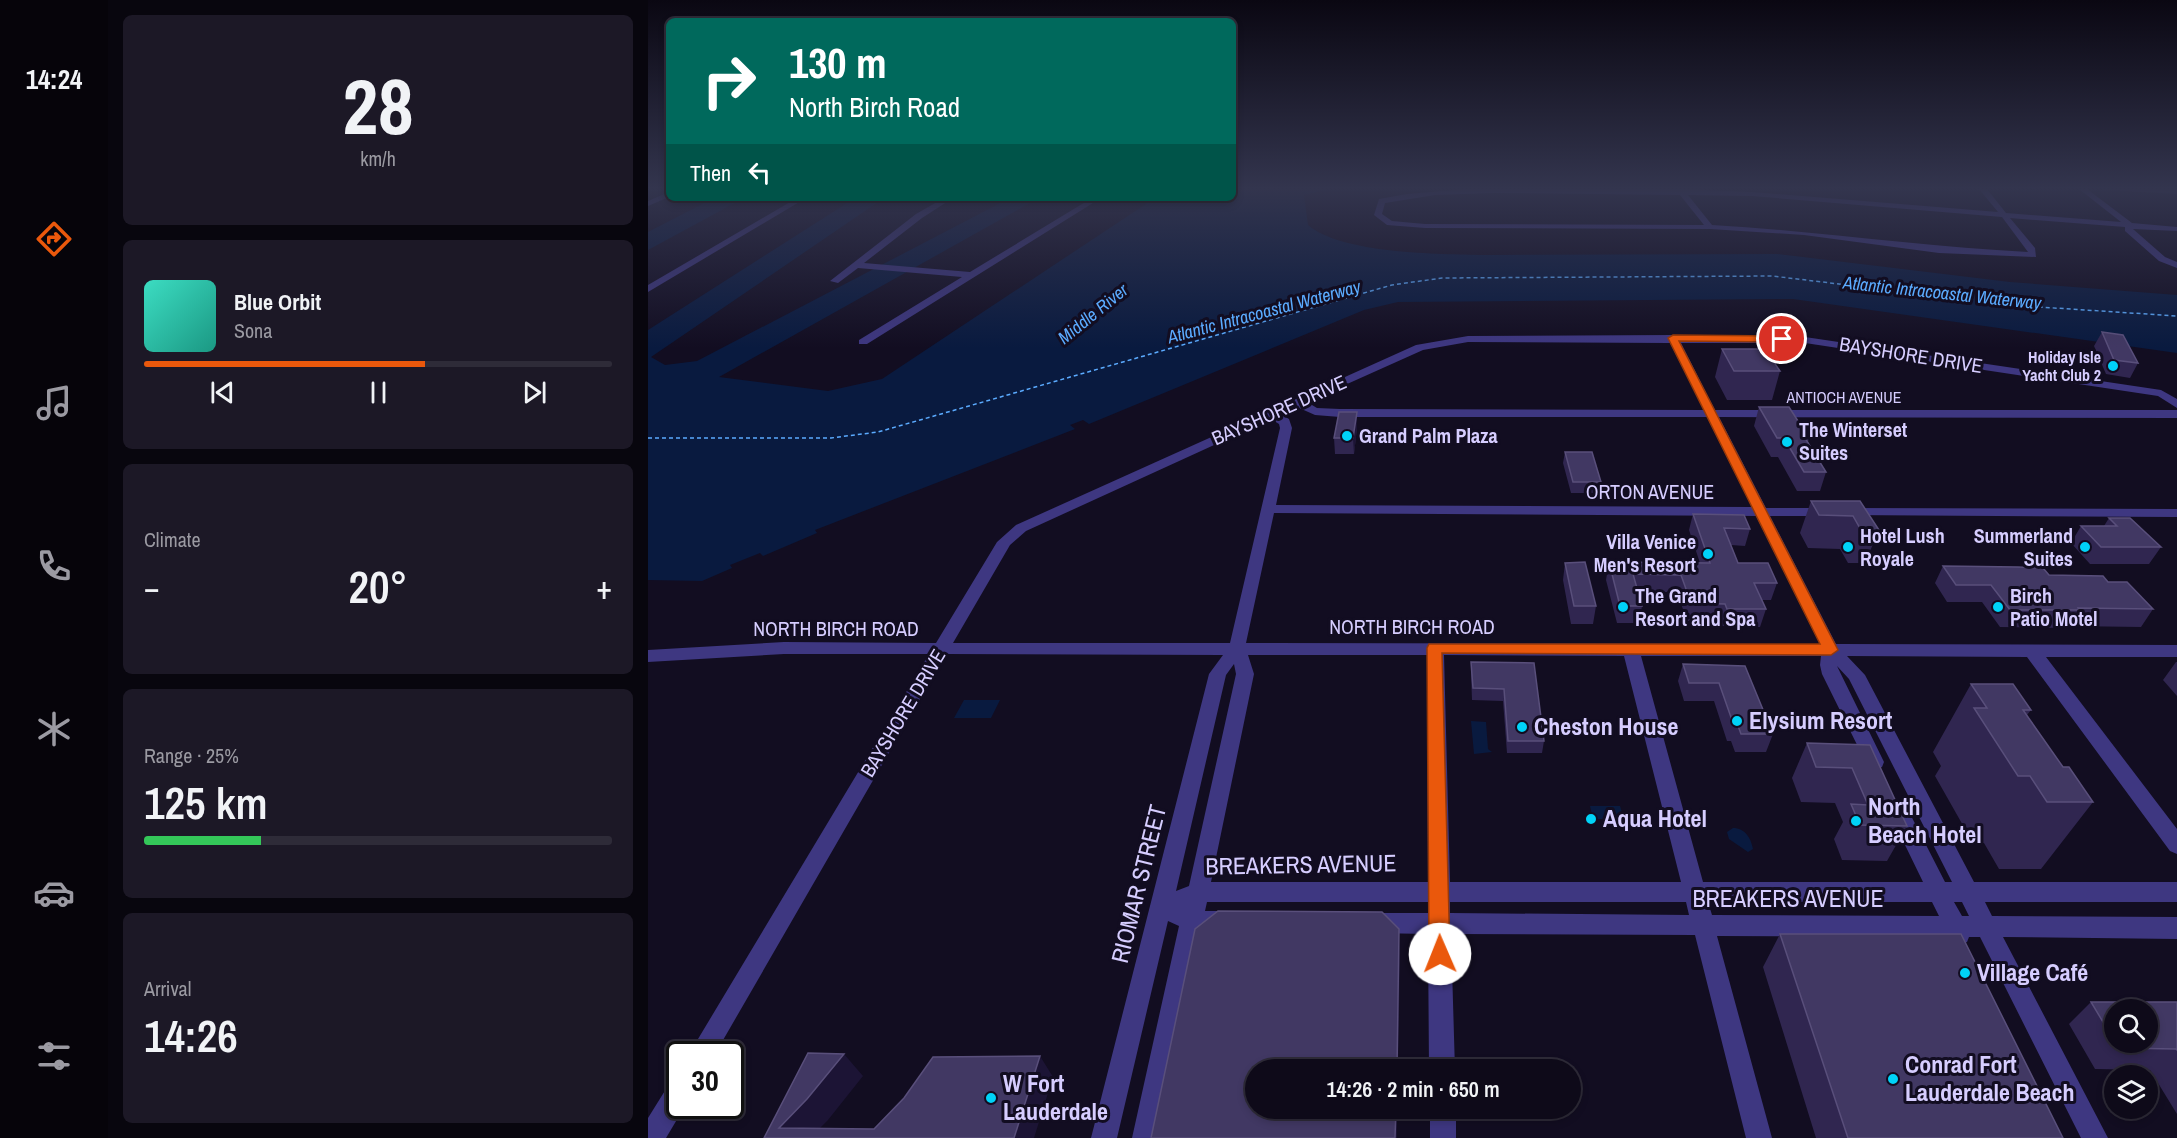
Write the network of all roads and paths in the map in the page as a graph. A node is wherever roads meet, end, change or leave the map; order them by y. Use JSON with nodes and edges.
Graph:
{"nodes":[{"id":1,"x":727,"y":242,"type":"edge"},
{"id":2,"x":885,"y":242,"type":"edge"},
{"id":3,"x":1024,"y":242,"type":"edge"},
{"id":4,"x":1878,"y":242,"type":"edge"},
{"id":5,"x":2026,"y":242,"type":"edge"},
{"id":6,"x":2143,"y":242,"type":"edge"},
{"id":7,"x":856,"y":265,"type":"junction"},
{"id":8,"x":2176,"y":265,"type":"edge"},
{"id":9,"x":969,"y":275,"type":"junction"},
{"id":10,"x":835,"y":281,"type":"dead end"},
{"id":11,"x":648,"y":289,"type":"edge"},
{"id":12,"x":1673,"y":338,"type":"junction"},
{"id":13,"x":863,"y":342,"type":"dead end"},
{"id":14,"x":1297,"y":402,"type":"junction"},
{"id":15,"x":2177,"y":405,"type":"edge"},
{"id":16,"x":1271,"y":414,"type":"junction"},
{"id":17,"x":1712,"y":414,"type":"junction"},
{"id":18,"x":2177,"y":414,"type":"edge"},
{"id":19,"x":1267,"y":509,"type":"junction"},
{"id":20,"x":1761,"y":512,"type":"junction"},
{"id":21,"x":2177,"y":513,"type":"edge"},
{"id":22,"x":1237,"y":647,"type":"junction"},
{"id":23,"x":1435,"y":648,"type":"junction"},
{"id":24,"x":941,"y":649,"type":"junction"},
{"id":25,"x":1631,"y":649,"type":"junction"},
{"id":26,"x":1831,"y":650,"type":"junction"},
{"id":27,"x":2177,"y":651,"type":"edge"},
{"id":28,"x":2033,"y":652,"type":"junction"},
{"id":29,"x":648,"y":656,"type":"edge"},
{"id":30,"x":2177,"y":845,"type":"edge"},
{"id":31,"x":1938,"y":890,"type":"junction"},
{"id":32,"x":1968,"y":890,"type":"junction"},
{"id":33,"x":1439,"y":891,"type":"junction"},
{"id":34,"x":1695,"y":891,"type":"junction"},
{"id":35,"x":1198,"y":892,"type":"junction"},
{"id":36,"x":2177,"y":892,"type":"edge"},
{"id":37,"x":1161,"y":908,"type":"junction"},
{"id":38,"x":1192,"y":921,"type":"junction"},
{"id":39,"x":1250,"y":921,"type":"edge"},
{"id":40,"x":1354,"y":923,"type":"edge"},
{"id":41,"x":1439,"y":924,"type":"junction"},
{"id":42,"x":1703,"y":925,"type":"junction"},
{"id":43,"x":1956,"y":927,"type":"junction"},
{"id":44,"x":1986,"y":927,"type":"junction"},
{"id":45,"x":2177,"y":928,"type":"edge"},
{"id":46,"x":1967,"y":950,"type":"edge"},
{"id":47,"x":709,"y":1041,"type":"edge"},
{"id":48,"x":1442,"y":1059,"type":"edge"},
{"id":49,"x":666,"y":1113,"type":"edge"},
{"id":50,"x":1443,"y":1119,"type":"edge"},
{"id":51,"x":651,"y":1138,"type":"edge"},
{"id":52,"x":1104,"y":1138,"type":"edge"},
{"id":53,"x":1145,"y":1138,"type":"edge"},
{"id":54,"x":1443,"y":1138,"type":"edge"},
{"id":55,"x":1759,"y":1138,"type":"edge"},
{"id":56,"x":2095,"y":1138,"type":"edge"}],
"edges":[{"from":1,"to":11,"type":"street"},
{"from":2,"to":7,"type":"street"},
{"from":3,"to":9,"type":"street"},
{"from":4,"to":5,"type":"street"},
{"from":6,"to":8,"type":"street"},
{"from":7,"to":9,"type":"street"},
{"from":7,"to":10,"type":"street"},
{"from":9,"to":13,"type":"street"},
{"from":12,"to":14,"type":"street","name":"BAYSHORE DRIVE"},
{"from":12,"to":15,"type":"street","name":"BAYSHORE DRIVE"},
{"from":12,"to":17,"type":"street"},
{"from":14,"to":16,"type":"street","name":"BAYSHORE DRIVE"},
{"from":14,"to":17,"type":"street","name":"ANTIOCH AVENUE"},
{"from":16,"to":19,"type":"street","name":"RIOMAR STREET"},
{"from":16,"to":24,"type":"street","name":"BAYSHORE DRIVE"},
{"from":17,"to":18,"type":"street","name":"ANTIOCH AVENUE"},
{"from":17,"to":20,"type":"street"},
{"from":19,"to":20,"type":"street","name":"ORTON AVENUE"},
{"from":19,"to":22,"type":"street","name":"RIOMAR STREET"},
{"from":20,"to":21,"type":"street","name":"ORTON AVENUE"},
{"from":20,"to":26,"type":"street"},
{"from":22,"to":23,"type":"street","name":"NORTH BIRCH ROAD"},
{"from":22,"to":24,"type":"street","name":"NORTH BIRCH ROAD"},
{"from":22,"to":35,"type":"street","name":"RIOMAR STREET"},
{"from":22,"to":37,"type":"street","name":"RIOMAR STREET"},
{"from":23,"to":25,"type":"street","name":"NORTH BIRCH ROAD"},
{"from":23,"to":33,"type":"street"},
{"from":24,"to":29,"type":"street","name":"NORTH BIRCH ROAD"},
{"from":24,"to":47,"type":"street","name":"BAYSHORE DRIVE"},
{"from":25,"to":26,"type":"street","name":"NORTH BIRCH ROAD"},
{"from":25,"to":34,"type":"street"},
{"from":26,"to":28,"type":"street","name":"NORTH BIRCH ROAD"},
{"from":26,"to":31,"type":"street"},
{"from":26,"to":32,"type":"street"},
{"from":27,"to":28,"type":"street","name":"NORTH BIRCH ROAD"},
{"from":28,"to":30,"type":"street"},
{"from":31,"to":32,"type":"street","name":"BREAKERS AVENUE"},
{"from":31,"to":34,"type":"street","name":"BREAKERS AVENUE"},
{"from":31,"to":43,"type":"street"},
{"from":32,"to":36,"type":"street","name":"BREAKERS AVENUE"},
{"from":32,"to":44,"type":"street"},
{"from":33,"to":34,"type":"street","name":"BREAKERS AVENUE"},
{"from":33,"to":35,"type":"street","name":"BREAKERS AVENUE"},
{"from":33,"to":41,"type":"street"},
{"from":34,"to":42,"type":"street"},
{"from":35,"to":37,"type":"street","name":"BREAKERS AVENUE"},
{"from":35,"to":38,"type":"street","name":"RIOMAR STREET"},
{"from":37,"to":38,"type":"street"},
{"from":37,"to":52,"type":"street","name":"RIOMAR STREET"},
{"from":38,"to":39,"type":"street"},
{"from":38,"to":53,"type":"street","name":"RIOMAR STREET"},
{"from":40,"to":41,"type":"street","name":"BREAKERS AVENUE"},
{"from":41,"to":42,"type":"street","name":"BREAKERS AVENUE"},
{"from":41,"to":48,"type":"street"},
{"from":42,"to":43,"type":"street","name":"BREAKERS AVENUE"},
{"from":42,"to":55,"type":"street"},
{"from":43,"to":44,"type":"street","name":"BREAKERS AVENUE"},
{"from":43,"to":46,"type":"street"},
{"from":44,"to":45,"type":"street","name":"BREAKERS AVENUE"},
{"from":44,"to":56,"type":"street"},
{"from":49,"to":51,"type":"street"},
{"from":50,"to":54,"type":"street"}]}
